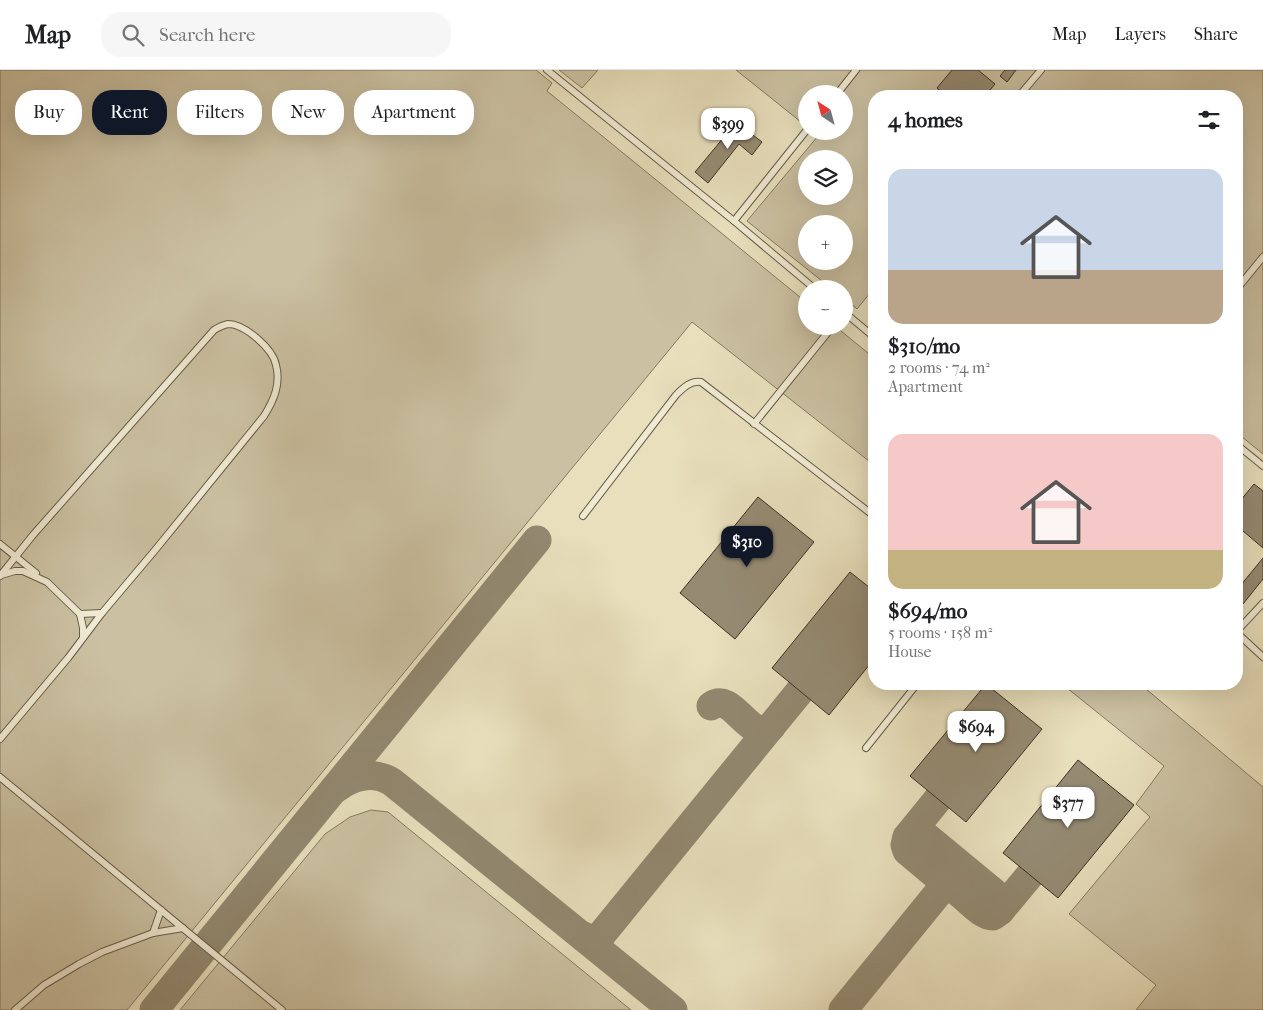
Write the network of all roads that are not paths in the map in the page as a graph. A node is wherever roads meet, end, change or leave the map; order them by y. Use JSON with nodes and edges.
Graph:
{"nodes":[{"id":1,"x":548,"y":70,"type":"edge"},
{"id":2,"x":856,"y":70,"type":"edge"},
{"id":3,"x":1041,"y":70,"type":"edge"},
{"id":4,"x":844,"y":85,"type":"edge"},
{"id":5,"x":1024,"y":90,"type":"edge"},
{"id":6,"x":798,"y":140,"type":"edge"},
{"id":7,"x":734,"y":221,"type":"junction"},
{"id":8,"x":1263,"y":257,"type":"edge"},
{"id":9,"x":805,"y":280,"type":"edge"},
{"id":10,"x":1243,"y":281,"type":"edge"},
{"id":11,"x":853,"y":319,"type":"edge"},
{"id":12,"x":868,"y":331,"type":"edge"},
{"id":13,"x":826,"y":335,"type":"edge"},
{"id":14,"x":754,"y":424,"type":"junction"},
{"id":15,"x":1243,"y":450,"type":"edge"},
{"id":16,"x":1263,"y":466,"type":"edge"},
{"id":17,"x":868,"y":511,"type":"edge"},
{"id":18,"x":583,"y":516,"type":"dead end"},
{"id":19,"x":0,"y":544,"type":"edge"},
{"id":20,"x":15,"y":556,"type":"junction"},
{"id":21,"x":0,"y":575,"type":"edge"},
{"id":22,"x":47,"y":582,"type":"junction"},
{"id":23,"x":1263,"y":603,"type":"edge"},
{"id":24,"x":102,"y":613,"type":"junction"},
{"id":25,"x":80,"y":614,"type":"junction"},
{"id":26,"x":1243,"y":624,"type":"edge"},
{"id":27,"x":83,"y":637,"type":"junction"},
{"id":28,"x":1243,"y":638,"type":"edge"},
{"id":29,"x":1263,"y":657,"type":"edge"},
{"id":30,"x":912,"y":690,"type":"edge"},
{"id":31,"x":0,"y":739,"type":"edge"},
{"id":32,"x":866,"y":748,"type":"dead end"},
{"id":33,"x":0,"y":777,"type":"edge"},
{"id":34,"x":161,"y":910,"type":"junction"},
{"id":35,"x":183,"y":928,"type":"junction"},
{"id":36,"x":153,"y":933,"type":"junction"},
{"id":37,"x":15,"y":1010,"type":"edge"},
{"id":38,"x":282,"y":1010,"type":"edge"}],
"edges":[{"from":1,"to":7,"type":"lane"},
{"from":2,"to":4,"type":"lane"},
{"from":3,"to":5,"type":"lane"},
{"from":6,"to":7,"type":"lane"},
{"from":7,"to":9,"type":"lane"},
{"from":8,"to":10,"type":"lane"},
{"from":11,"to":12,"type":"lane"},
{"from":13,"to":14,"type":"lane"},
{"from":14,"to":17,"type":"lane"},
{"from":14,"to":18,"type":"lane"},
{"from":15,"to":16,"type":"lane"},
{"from":19,"to":20,"type":"lane"},
{"from":20,"to":21,"type":"lane"},
{"from":20,"to":22,"type":"lane"},
{"from":20,"to":24,"type":"lane"},
{"from":21,"to":22,"type":"lane"},
{"from":22,"to":25,"type":"lane"},
{"from":23,"to":26,"type":"lane"},
{"from":24,"to":25,"type":"lane"},
{"from":24,"to":27,"type":"lane"},
{"from":25,"to":27,"type":"lane"},
{"from":27,"to":31,"type":"lane"},
{"from":28,"to":29,"type":"lane"},
{"from":30,"to":32,"type":"lane"},
{"from":33,"to":34,"type":"lane"},
{"from":34,"to":35,"type":"lane"},
{"from":34,"to":36,"type":"lane"},
{"from":35,"to":36,"type":"lane"},
{"from":35,"to":38,"type":"lane"},
{"from":36,"to":37,"type":"lane"}]}
